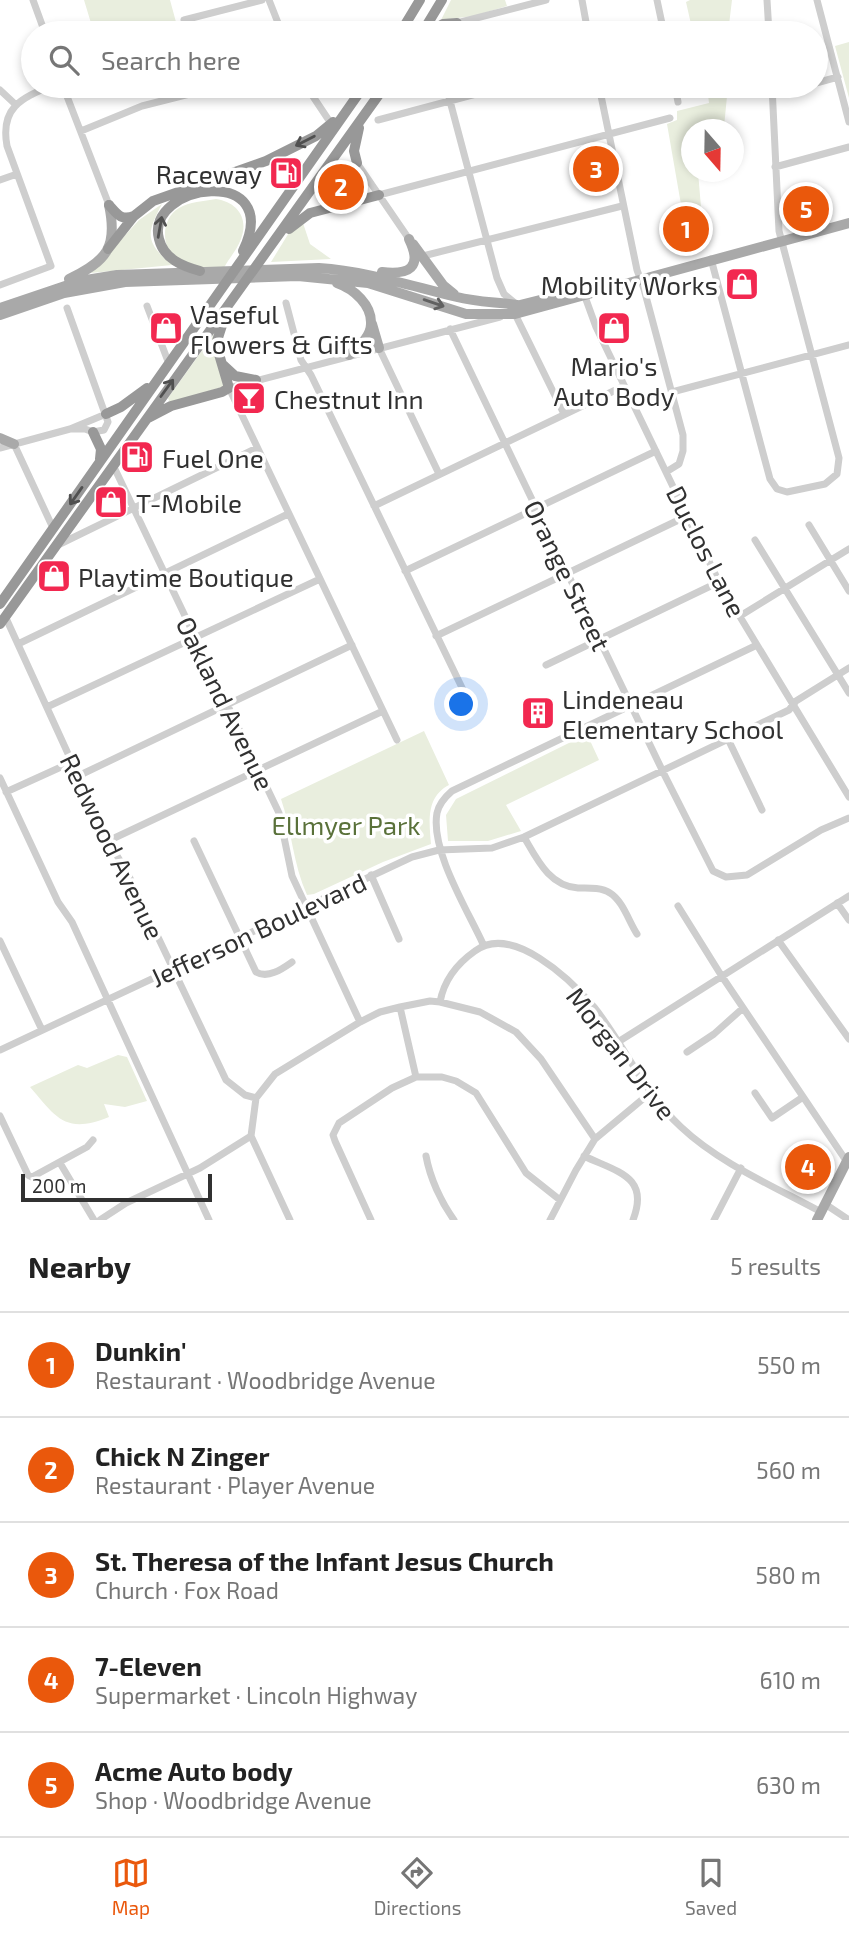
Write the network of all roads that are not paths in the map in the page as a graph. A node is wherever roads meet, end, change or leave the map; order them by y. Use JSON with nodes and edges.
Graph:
{"nodes":[{"id":1,"x":33,"y":0,"type":"edge"},
{"id":2,"x":262,"y":0,"type":"edge"},
{"id":3,"x":270,"y":0,"type":"edge"},
{"id":4,"x":442,"y":0,"type":"edge"},
{"id":5,"x":546,"y":0,"type":"edge"},
{"id":6,"x":582,"y":0,"type":"edge"},
{"id":7,"x":657,"y":0,"type":"edge"},
{"id":8,"x":767,"y":0,"type":"edge"},
{"id":9,"x":817,"y":0,"type":"edge"},
{"id":10,"x":418,"y":2,"type":"edge"},
{"id":11,"x":184,"y":20,"type":"dead end"},
{"id":12,"x":41,"y":21,"type":"edge"},
{"id":13,"x":278,"y":21,"type":"edge"},
{"id":14,"x":403,"y":21,"type":"edge"},
{"id":15,"x":407,"y":21,"type":"edge"},
{"id":16,"x":429,"y":21,"type":"edge"},
{"id":17,"x":465,"y":21,"type":"edge"},
{"id":18,"x":586,"y":21,"type":"edge"},
{"id":19,"x":661,"y":21,"type":"edge"},
{"id":20,"x":768,"y":21,"type":"edge"},
{"id":21,"x":823,"y":21,"type":"edge"},
{"id":22,"x":828,"y":40,"type":"edge"},
{"id":23,"x":838,"y":77,"type":"junction"},
{"id":24,"x":828,"y":80,"type":"edge"},
{"id":25,"x":0,"y":90,"type":"edge"},
{"id":26,"x":22,"y":98,"type":"edge"},
{"id":27,"x":68,"y":98,"type":"edge"},
{"id":28,"x":174,"y":98,"type":"edge"},
{"id":29,"x":314,"y":98,"type":"edge"},
{"id":30,"x":355,"y":98,"type":"edge"},
{"id":31,"x":355,"y":98,"type":"edge"},
{"id":32,"x":376,"y":98,"type":"edge"},
{"id":33,"x":458,"y":98,"type":"edge"},
{"id":34,"x":602,"y":98,"type":"edge"},
{"id":35,"x":677,"y":98,"type":"edge"},
{"id":36,"x":772,"y":98,"type":"edge"},
{"id":37,"x":450,"y":100,"type":"junction"},
{"id":38,"x":678,"y":102,"type":"dead end"},
{"id":39,"x":15,"y":104,"type":"junction"},
{"id":40,"x":368,"y":110,"type":"junction"},
{"id":41,"x":670,"y":118,"type":"dead end"},
{"id":42,"x":328,"y":119,"type":"dead end"},
{"id":43,"x":378,"y":120,"type":"dead end"},
{"id":44,"x":849,"y":122,"type":"edge"},
{"id":45,"x":81,"y":131,"type":"junction"},
{"id":46,"x":609,"y":134,"type":"junction"},
{"id":47,"x":849,"y":146,"type":"edge"},
{"id":48,"x":357,"y":163,"type":"joint"},
{"id":49,"x":775,"y":167,"type":"junction"},
{"id":50,"x":469,"y":171,"type":"junction"},
{"id":51,"x":17,"y":174,"type":"junction"},
{"id":52,"x":0,"y":180,"type":"edge"},
{"id":53,"x":379,"y":195,"type":"junction"},
{"id":54,"x":108,"y":205,"type":"junction"},
{"id":55,"x":622,"y":206,"type":"junction"},
{"id":56,"x":134,"y":216,"type":"junction"},
{"id":57,"x":849,"y":223,"type":"edge"},
{"id":58,"x":409,"y":239,"type":"junction"},
{"id":59,"x":488,"y":241,"type":"junction"},
{"id":60,"x":781,"y":241,"type":"junction"},
{"id":61,"x":274,"y":243,"type":"junction"},
{"id":62,"x":108,"y":249,"type":"junction"},
{"id":63,"x":423,"y":256,"type":"junction"},
{"id":64,"x":711,"y":259,"type":"junction"},
{"id":65,"x":344,"y":270,"type":"junction"},
{"id":66,"x":200,"y":271,"type":"junction"},
{"id":67,"x":265,"y":273,"type":"junction"},
{"id":68,"x":222,"y":276,"type":"junction"},
{"id":69,"x":320,"y":277,"type":"junction"},
{"id":70,"x":640,"y":279,"type":"junction"},
{"id":71,"x":0,"y":285,"type":"edge"},
{"id":72,"x":584,"y":294,"type":"junction"},
{"id":73,"x":30,"y":296,"type":"junction"},
{"id":74,"x":460,"y":298,"type":"junction"},
{"id":75,"x":230,"y":302,"type":"junction"},
{"id":76,"x":286,"y":303,"type":"dead end"},
{"id":77,"x":147,"y":306,"type":"dead end"},
{"id":78,"x":67,"y":308,"type":"dead end"},
{"id":79,"x":516,"y":309,"type":"junction"},
{"id":80,"x":0,"y":313,"type":"edge"},
{"id":81,"x":466,"y":314,"type":"junction"},
{"id":82,"x":372,"y":324,"type":"junction"},
{"id":83,"x":450,"y":329,"type":"junction"},
{"id":84,"x":849,"y":345,"type":"edge"},
{"id":85,"x":379,"y":348,"type":"junction"},
{"id":86,"x":349,"y":355,"type":"junction"},
{"id":87,"x":812,"y":355,"type":"junction"},
{"id":88,"x":221,"y":361,"type":"junction"},
{"id":89,"x":169,"y":364,"type":"junction"},
{"id":90,"x":306,"y":367,"type":"junction"},
{"id":91,"x":741,"y":373,"type":"junction"},
{"id":92,"x":157,"y":380,"type":"junction"},
{"id":93,"x":256,"y":380,"type":"junction"},
{"id":94,"x":624,"y":386,"type":"junction"},
{"id":95,"x":229,"y":388,"type":"junction"},
{"id":96,"x":672,"y":392,"type":"junction"},
{"id":97,"x":106,"y":414,"type":"junction"},
{"id":98,"x":564,"y":414,"type":"junction"},
{"id":99,"x":142,"y":422,"type":"junction"},
{"id":100,"x":70,"y":429,"type":"junction"},
{"id":101,"x":93,"y":432,"type":"junction"},
{"id":102,"x":0,"y":438,"type":"edge"},
{"id":103,"x":504,"y":443,"type":"junction"},
{"id":104,"x":13,"y":444,"type":"junction"},
{"id":105,"x":0,"y":448,"type":"edge"},
{"id":106,"x":257,"y":448,"type":"junction"},
{"id":107,"x":656,"y":452,"type":"junction"},
{"id":108,"x":99,"y":462,"type":"junction"},
{"id":109,"x":113,"y":465,"type":"junction"},
{"id":110,"x":666,"y":472,"type":"junction"},
{"id":111,"x":439,"y":474,"type":"junction"},
{"id":112,"x":374,"y":506,"type":"junction"},
{"id":113,"x":133,"y":508,"type":"junction"},
{"id":114,"x":537,"y":509,"type":"junction"},
{"id":115,"x":288,"y":514,"type":"junction"},
{"id":116,"x":687,"y":516,"type":"junction"},
{"id":117,"x":808,"y":525,"type":"dead end"},
{"id":118,"x":53,"y":528,"type":"junction"},
{"id":119,"x":755,"y":540,"type":"dead end"},
{"id":120,"x":52,"y":548,"type":"junction"},
{"id":121,"x":849,"y":548,"type":"edge"},
{"id":122,"x":830,"y":560,"type":"junction"},
{"id":123,"x":405,"y":571,"type":"junction"},
{"id":124,"x":164,"y":573,"type":"junction"},
{"id":125,"x":568,"y":573,"type":"junction"},
{"id":126,"x":320,"y":579,"type":"junction"},
{"id":127,"x":719,"y":582,"type":"junction"},
{"id":128,"x":784,"y":589,"type":"junction"},
{"id":129,"x":849,"y":591,"type":"edge"},
{"id":130,"x":0,"y":602,"type":"edge"},
{"id":131,"x":740,"y":616,"type":"junction"},
{"id":132,"x":3,"y":620,"type":"edge"},
{"id":133,"x":436,"y":636,"type":"junction"},
{"id":134,"x":194,"y":638,"type":"junction"},
{"id":135,"x":599,"y":640,"type":"junction"},
{"id":136,"x":18,"y":644,"type":"junction"},
{"id":137,"x":352,"y":645,"type":"junction"},
{"id":138,"x":757,"y":645,"type":"junction"},
{"id":139,"x":546,"y":665,"type":"dead end"},
{"id":140,"x":849,"y":668,"type":"edge"},
{"id":141,"x":838,"y":674,"type":"junction"},
{"id":142,"x":849,"y":693,"type":"edge"},
{"id":143,"x":466,"y":696,"type":"dead end"},
{"id":144,"x":227,"y":705,"type":"junction"},
{"id":145,"x":631,"y":705,"type":"junction"},
{"id":146,"x":793,"y":705,"type":"junction"},
{"id":147,"x":47,"y":708,"type":"junction"},
{"id":148,"x":383,"y":710,"type":"junction"},
{"id":149,"x":728,"y":739,"type":"junction"},
{"id":150,"x":397,"y":740,"type":"dead end"},
{"id":151,"x":72,"y":762,"type":"junction"},
{"id":152,"x":258,"y":770,"type":"junction"},
{"id":153,"x":662,"y":770,"type":"junction"},
{"id":154,"x":78,"y":776,"type":"junction"},
{"id":155,"x":0,"y":778,"type":"edge"},
{"id":156,"x":6,"y":792,"type":"junction"},
{"id":157,"x":847,"y":792,"type":"edge"},
{"id":158,"x":762,"y":810,"type":"dead end"},
{"id":159,"x":849,"y":818,"type":"edge"},
{"id":160,"x":524,"y":837,"type":"junction"},
{"id":161,"x":108,"y":841,"type":"junction"},
{"id":162,"x":194,"y":841,"type":"dead end"},
{"id":163,"x":439,"y":850,"type":"junction"},
{"id":164,"x":371,"y":875,"type":"junction"},
{"id":165,"x":849,"y":896,"type":"edge"},
{"id":166,"x":837,"y":903,"type":"junction"},
{"id":167,"x":678,"y":906,"type":"dead end"},
{"id":168,"x":305,"y":907,"type":"junction"},
{"id":169,"x":849,"y":920,"type":"edge"},
{"id":170,"x":637,"y":934,"type":"dead end"},
{"id":171,"x":239,"y":937,"type":"junction"},
{"id":172,"x":399,"y":939,"type":"dead end"},
{"id":173,"x":778,"y":940,"type":"junction"},
{"id":174,"x":0,"y":941,"type":"edge"},
{"id":175,"x":483,"y":944,"type":"junction"},
{"id":176,"x":292,"y":962,"type":"dead end"},
{"id":177,"x":174,"y":969,"type":"junction"},
{"id":178,"x":721,"y":975,"type":"junction"},
{"id":179,"x":108,"y":999,"type":"junction"},
{"id":180,"x":440,"y":1002,"type":"junction"},
{"id":181,"x":400,"y":1007,"type":"junction"},
{"id":182,"x":743,"y":1008,"type":"junction"},
{"id":183,"x":360,"y":1022,"type":"junction"},
{"id":184,"x":42,"y":1030,"type":"junction"},
{"id":185,"x":849,"y":1039,"type":"edge"},
{"id":186,"x":618,"y":1042,"type":"junction"},
{"id":187,"x":0,"y":1050,"type":"edge"},
{"id":188,"x":687,"y":1052,"type":"dead end"},
{"id":189,"x":416,"y":1077,"type":"junction"},
{"id":190,"x":650,"y":1093,"type":"junction"},
{"id":191,"x":755,"y":1093,"type":"dead end"},
{"id":192,"x":803,"y":1097,"type":"junction"},
{"id":193,"x":256,"y":1098,"type":"junction"},
{"id":194,"x":0,"y":1116,"type":"edge"},
{"id":195,"x":251,"y":1136,"type":"junction"},
{"id":196,"x":595,"y":1139,"type":"junction"},
{"id":197,"x":93,"y":1140,"type":"dead end"},
{"id":198,"x":426,"y":1156,"type":"dead end"},
{"id":199,"x":584,"y":1156,"type":"junction"},
{"id":200,"x":848,"y":1160,"type":"edge"},
{"id":201,"x":60,"y":1163,"type":"junction"},
{"id":202,"x":741,"y":1168,"type":"junction"},
{"id":203,"x":187,"y":1174,"type":"junction"},
{"id":204,"x":560,"y":1200,"type":"junction"},
{"id":205,"x":821,"y":1212,"type":"edge"},
{"id":206,"x":94,"y":1220,"type":"edge"},
{"id":207,"x":100,"y":1220,"type":"edge"},
{"id":208,"x":209,"y":1220,"type":"edge"},
{"id":209,"x":290,"y":1220,"type":"edge"},
{"id":210,"x":371,"y":1220,"type":"edge"},
{"id":211,"x":454,"y":1220,"type":"edge"},
{"id":212,"x":550,"y":1220,"type":"edge"},
{"id":213,"x":633,"y":1220,"type":"edge"},
{"id":214,"x":714,"y":1220,"type":"edge"},
{"id":215,"x":849,"y":1220,"type":"edge"}],
"edges":[{"from":1,"to":12,"type":"street"},
{"from":2,"to":11,"type":"street"},
{"from":3,"to":13,"type":"street"},
{"from":4,"to":16,"type":"highway"},
{"from":5,"to":17,"type":"street"},
{"from":6,"to":18,"type":"street"},
{"from":7,"to":19,"type":"street"},
{"from":8,"to":20,"type":"street"},
{"from":9,"to":21,"type":"street"},
{"from":10,"to":14,"type":"highway"},
{"from":10,"to":15,"type":"highway"},
{"from":22,"to":23,"type":"street"},
{"from":23,"to":24,"type":"street"},
{"from":23,"to":44,"type":"street"},
{"from":25,"to":39,"type":"street"},
{"from":26,"to":39,"type":"street"},
{"from":27,"to":45,"type":"street"},
{"from":28,"to":45,"type":"street"},
{"from":29,"to":42,"type":"street"},
{"from":30,"to":56,"type":"highway","one_way":true},
{"from":31,"to":68,"type":"highway"},
{"from":32,"to":40,"type":"highway"},
{"from":33,"to":37,"type":"street"},
{"from":34,"to":46,"type":"street"},
{"from":35,"to":38,"type":"street"},
{"from":36,"to":49,"type":"street"},
{"from":37,"to":43,"type":"street"},
{"from":37,"to":50,"type":"street"},
{"from":39,"to":51,"type":"street"},
{"from":40,"to":48,"type":"highway"},
{"from":40,"to":61,"type":"highway"},
{"from":41,"to":46,"type":"street"},
{"from":45,"to":54,"type":"street"},
{"from":46,"to":50,"type":"street"},
{"from":46,"to":55,"type":"street"},
{"from":47,"to":49,"type":"street"},
{"from":48,"to":53,"type":"street"},
{"from":49,"to":60,"type":"street"},
{"from":50,"to":53,"type":"street"},
{"from":50,"to":59,"type":"street"},
{"from":51,"to":52,"type":"street"},
{"from":51,"to":71,"type":"street"},
{"from":53,"to":58,"type":"street"},
{"from":53,"to":61,"type":"highway"},
{"from":54,"to":56,"type":"highway"},
{"from":54,"to":62,"type":"main road"},
{"from":55,"to":59,"type":"street"},
{"from":55,"to":70,"type":"street"},
{"from":56,"to":62,"type":"highway"},
{"from":57,"to":60,"type":"main road"},
{"from":58,"to":63,"type":"main road"},
{"from":58,"to":65,"type":"main road"},
{"from":59,"to":63,"type":"street"},
{"from":59,"to":79,"type":"street"},
{"from":60,"to":64,"type":"main road"},
{"from":60,"to":87,"type":"street"},
{"from":61,"to":75,"type":"highway"},
{"from":62,"to":73,"type":"main road"},
{"from":63,"to":74,"type":"main road"},
{"from":64,"to":70,"type":"main road"},
{"from":64,"to":91,"type":"street"},
{"from":65,"to":67,"type":"main road"},
{"from":65,"to":74,"type":"main road"},
{"from":66,"to":68,"type":"main road"},
{"from":66,"to":68,"type":"highway","one_way":true},
{"from":66,"to":73,"type":"main road"},
{"from":67,"to":68,"type":"main road"},
{"from":67,"to":69,"type":"main road"},
{"from":68,"to":80,"type":"main road"},
{"from":68,"to":89,"type":"highway"},
{"from":69,"to":81,"type":"main road","one_way":true},
{"from":69,"to":82,"type":"main road"},
{"from":70,"to":72,"type":"main road"},
{"from":70,"to":96,"type":"street"},
{"from":72,"to":79,"type":"main road"},
{"from":72,"to":94,"type":"street","name":"Duclos Lane"},
{"from":73,"to":80,"type":"main road"},
{"from":74,"to":79,"type":"main road"},
{"from":75,"to":88,"type":"highway"},
{"from":99,"to":75,"type":"highway","one_way":true},
{"from":76,"to":90,"type":"street"},
{"from":77,"to":89,"type":"street"},
{"from":78,"to":97,"type":"street"},
{"from":79,"to":81,"type":"main road"},
{"from":79,"to":83,"type":"street"},
{"from":79,"to":98,"type":"street"},
{"from":81,"to":83,"type":"street"},
{"from":82,"to":85,"type":"main road"},
{"from":82,"to":86,"type":"main road"},
{"from":83,"to":85,"type":"street"},
{"from":83,"to":103,"type":"street","name":"Orange Street"},
{"from":84,"to":87,"type":"street"},
{"from":85,"to":86,"type":"street"},
{"from":85,"to":111,"type":"street"},
{"from":86,"to":90,"type":"street"},
{"from":87,"to":91,"type":"street"},
{"from":87,"to":91,"type":"street"},
{"from":88,"to":93,"type":"highway"},
{"from":88,"to":95,"type":"highway"},
{"from":89,"to":92,"type":"highway"},
{"from":90,"to":93,"type":"street"},
{"from":90,"to":112,"type":"street"},
{"from":91,"to":96,"type":"street"},
{"from":92,"to":97,"type":"highway"},
{"from":92,"to":108,"type":"highway"},
{"from":93,"to":95,"type":"street"},
{"from":94,"to":98,"type":"street"},
{"from":94,"to":107,"type":"street","name":"Duclos Lane"},
{"from":95,"to":99,"type":"highway"},
{"from":95,"to":106,"type":"street"},
{"from":96,"to":110,"type":"street"},
{"from":97,"to":100,"type":"street"},
{"from":97,"to":101,"type":"street"},
{"from":98,"to":103,"type":"street"},
{"from":99,"to":109,"type":"highway"},
{"from":100,"to":101,"type":"street"},
{"from":100,"to":104,"type":"street"},
{"from":101,"to":108,"type":"highway"},
{"from":102,"to":104,"type":"main road"},
{"from":103,"to":111,"type":"street"},
{"from":103,"to":114,"type":"street","name":"Orange Street"},
{"from":104,"to":105,"type":"street"},
{"from":104,"to":118,"type":"street"},
{"from":106,"to":113,"type":"street"},
{"from":106,"to":115,"type":"street"},
{"from":107,"to":110,"type":"street","name":"Duclos Lane"},
{"from":107,"to":114,"type":"street"},
{"from":108,"to":118,"type":"highway","one_way":true},
{"from":109,"to":113,"type":"street","name":"Oakland Avenue"},
{"from":109,"to":120,"type":"highway"},
{"from":110,"to":116,"type":"street","name":"Duclos Lane"},
{"from":111,"to":112,"type":"street"},
{"from":112,"to":123,"type":"street"},
{"from":113,"to":120,"type":"street"},
{"from":113,"to":124,"type":"street","name":"Oakland Avenue"},
{"from":114,"to":123,"type":"street"},
{"from":114,"to":125,"type":"street","name":"Orange Street"},
{"from":115,"to":124,"type":"street"},
{"from":115,"to":126,"type":"street"},
{"from":116,"to":125,"type":"street"},
{"from":116,"to":127,"type":"street","name":"Duclos Lane"},
{"from":117,"to":122,"type":"street"},
{"from":118,"to":130,"type":"highway"},
{"from":119,"to":128,"type":"street"},
{"from":120,"to":132,"type":"highway"},
{"from":121,"to":122,"type":"street"},
{"from":122,"to":128,"type":"street"},
{"from":122,"to":129,"type":"street"},
{"from":123,"to":133,"type":"street"},
{"from":124,"to":134,"type":"street","name":"Oakland Avenue"},
{"from":124,"to":136,"type":"street"},
{"from":125,"to":133,"type":"street"},
{"from":125,"to":135,"type":"street","name":"Orange Street"},
{"from":126,"to":134,"type":"street"},
{"from":126,"to":137,"type":"street"},
{"from":127,"to":131,"type":"street","name":"Duclos Lane"},
{"from":127,"to":135,"type":"street"},
{"from":128,"to":131,"type":"street"},
{"from":128,"to":141,"type":"street"},
{"from":131,"to":138,"type":"street","name":"Duclos Lane"},
{"from":132,"to":136,"type":"street","name":"Redwood Avenue"},
{"from":133,"to":143,"type":"street"},
{"from":134,"to":144,"type":"street","name":"Oakland Avenue"},
{"from":134,"to":147,"type":"street"},
{"from":135,"to":139,"type":"street"},
{"from":135,"to":145,"type":"street","name":"Orange Street"},
{"from":136,"to":147,"type":"street","name":"Redwood Avenue"},
{"from":137,"to":144,"type":"street"},
{"from":137,"to":148,"type":"street"},
{"from":138,"to":145,"type":"street"},
{"from":138,"to":146,"type":"street","name":"Duclos Lane"},
{"from":140,"to":141,"type":"street","name":"Jefferson Boulevard"},
{"from":141,"to":142,"type":"street"},
{"from":141,"to":146,"type":"street","name":"Jefferson Boulevard"},
{"from":144,"to":152,"type":"street","name":"Oakland Avenue"},
{"from":144,"to":154,"type":"street"},
{"from":145,"to":153,"type":"street","name":"Orange Street"},
{"from":145,"to":163,"type":"street"},
{"from":146,"to":149,"type":"street","name":"Jefferson Boulevard"},
{"from":146,"to":157,"type":"street","name":"Duclos Lane"},
{"from":147,"to":151,"type":"street","name":"Redwood Avenue"},
{"from":148,"to":150,"type":"street"},
{"from":148,"to":152,"type":"street"},
{"from":149,"to":153,"type":"street","name":"Jefferson Boulevard"},
{"from":149,"to":158,"type":"street"},
{"from":151,"to":154,"type":"street","name":"Redwood Avenue"},
{"from":151,"to":156,"type":"street"},
{"from":152,"to":161,"type":"street"},
{"from":152,"to":168,"type":"street","name":"Oakland Avenue"},
{"from":153,"to":159,"type":"street","name":"Orange Street"},
{"from":153,"to":160,"type":"street","name":"Jefferson Boulevard"},
{"from":154,"to":161,"type":"street","name":"Redwood Avenue"},
{"from":155,"to":156,"type":"street"},
{"from":156,"to":179,"type":"street"},
{"from":160,"to":163,"type":"street","name":"Jefferson Boulevard"},
{"from":160,"to":170,"type":"street"},
{"from":161,"to":177,"type":"street","name":"Redwood Avenue"},
{"from":162,"to":171,"type":"street"},
{"from":163,"to":164,"type":"street","name":"Jefferson Boulevard"},
{"from":163,"to":175,"type":"street"},
{"from":164,"to":168,"type":"street","name":"Jefferson Boulevard"},
{"from":164,"to":172,"type":"street"},
{"from":165,"to":166,"type":"street"},
{"from":166,"to":169,"type":"street"},
{"from":166,"to":173,"type":"street"},
{"from":167,"to":178,"type":"street"},
{"from":168,"to":171,"type":"street","name":"Jefferson Boulevard"},
{"from":168,"to":183,"type":"street","name":"Oakland Avenue"},
{"from":171,"to":176,"type":"street"},
{"from":171,"to":177,"type":"street","name":"Jefferson Boulevard"},
{"from":173,"to":178,"type":"street"},
{"from":173,"to":185,"type":"street"},
{"from":174,"to":184,"type":"street"},
{"from":175,"to":180,"type":"street"},
{"from":175,"to":186,"type":"street","name":"Morgan Drive"},
{"from":177,"to":179,"type":"street","name":"Jefferson Boulevard"},
{"from":177,"to":193,"type":"street","name":"Redwood Avenue"},
{"from":178,"to":182,"type":"street"},
{"from":178,"to":186,"type":"street"},
{"from":179,"to":184,"type":"street","name":"Jefferson Boulevard"},
{"from":179,"to":203,"type":"street"},
{"from":180,"to":181,"type":"street"},
{"from":180,"to":196,"type":"street"},
{"from":181,"to":183,"type":"street"},
{"from":181,"to":189,"type":"street"},
{"from":182,"to":188,"type":"street"},
{"from":182,"to":192,"type":"street"},
{"from":183,"to":193,"type":"street"},
{"from":184,"to":187,"type":"street","name":"Jefferson Boulevard"},
{"from":186,"to":190,"type":"street","name":"Morgan Drive"},
{"from":189,"to":204,"type":"street"},
{"from":189,"to":210,"type":"street"},
{"from":190,"to":196,"type":"street"},
{"from":190,"to":202,"type":"street","name":"Morgan Drive"},
{"from":191,"to":192,"type":"street"},
{"from":192,"to":200,"type":"street"},
{"from":193,"to":195,"type":"street"},
{"from":194,"to":201,"type":"street"},
{"from":195,"to":203,"type":"street"},
{"from":195,"to":209,"type":"street"},
{"from":196,"to":199,"type":"street"},
{"from":197,"to":201,"type":"street"},
{"from":198,"to":211,"type":"street"},
{"from":199,"to":204,"type":"street"},
{"from":199,"to":213,"type":"street"},
{"from":200,"to":205,"type":"main road"},
{"from":201,"to":206,"type":"street"},
{"from":202,"to":205,"type":"street","name":"Morgan Drive"},
{"from":202,"to":214,"type":"street"},
{"from":203,"to":207,"type":"street"},
{"from":203,"to":208,"type":"street"},
{"from":204,"to":212,"type":"street"},
{"from":205,"to":215,"type":"street","name":"Morgan Drive"}]}
